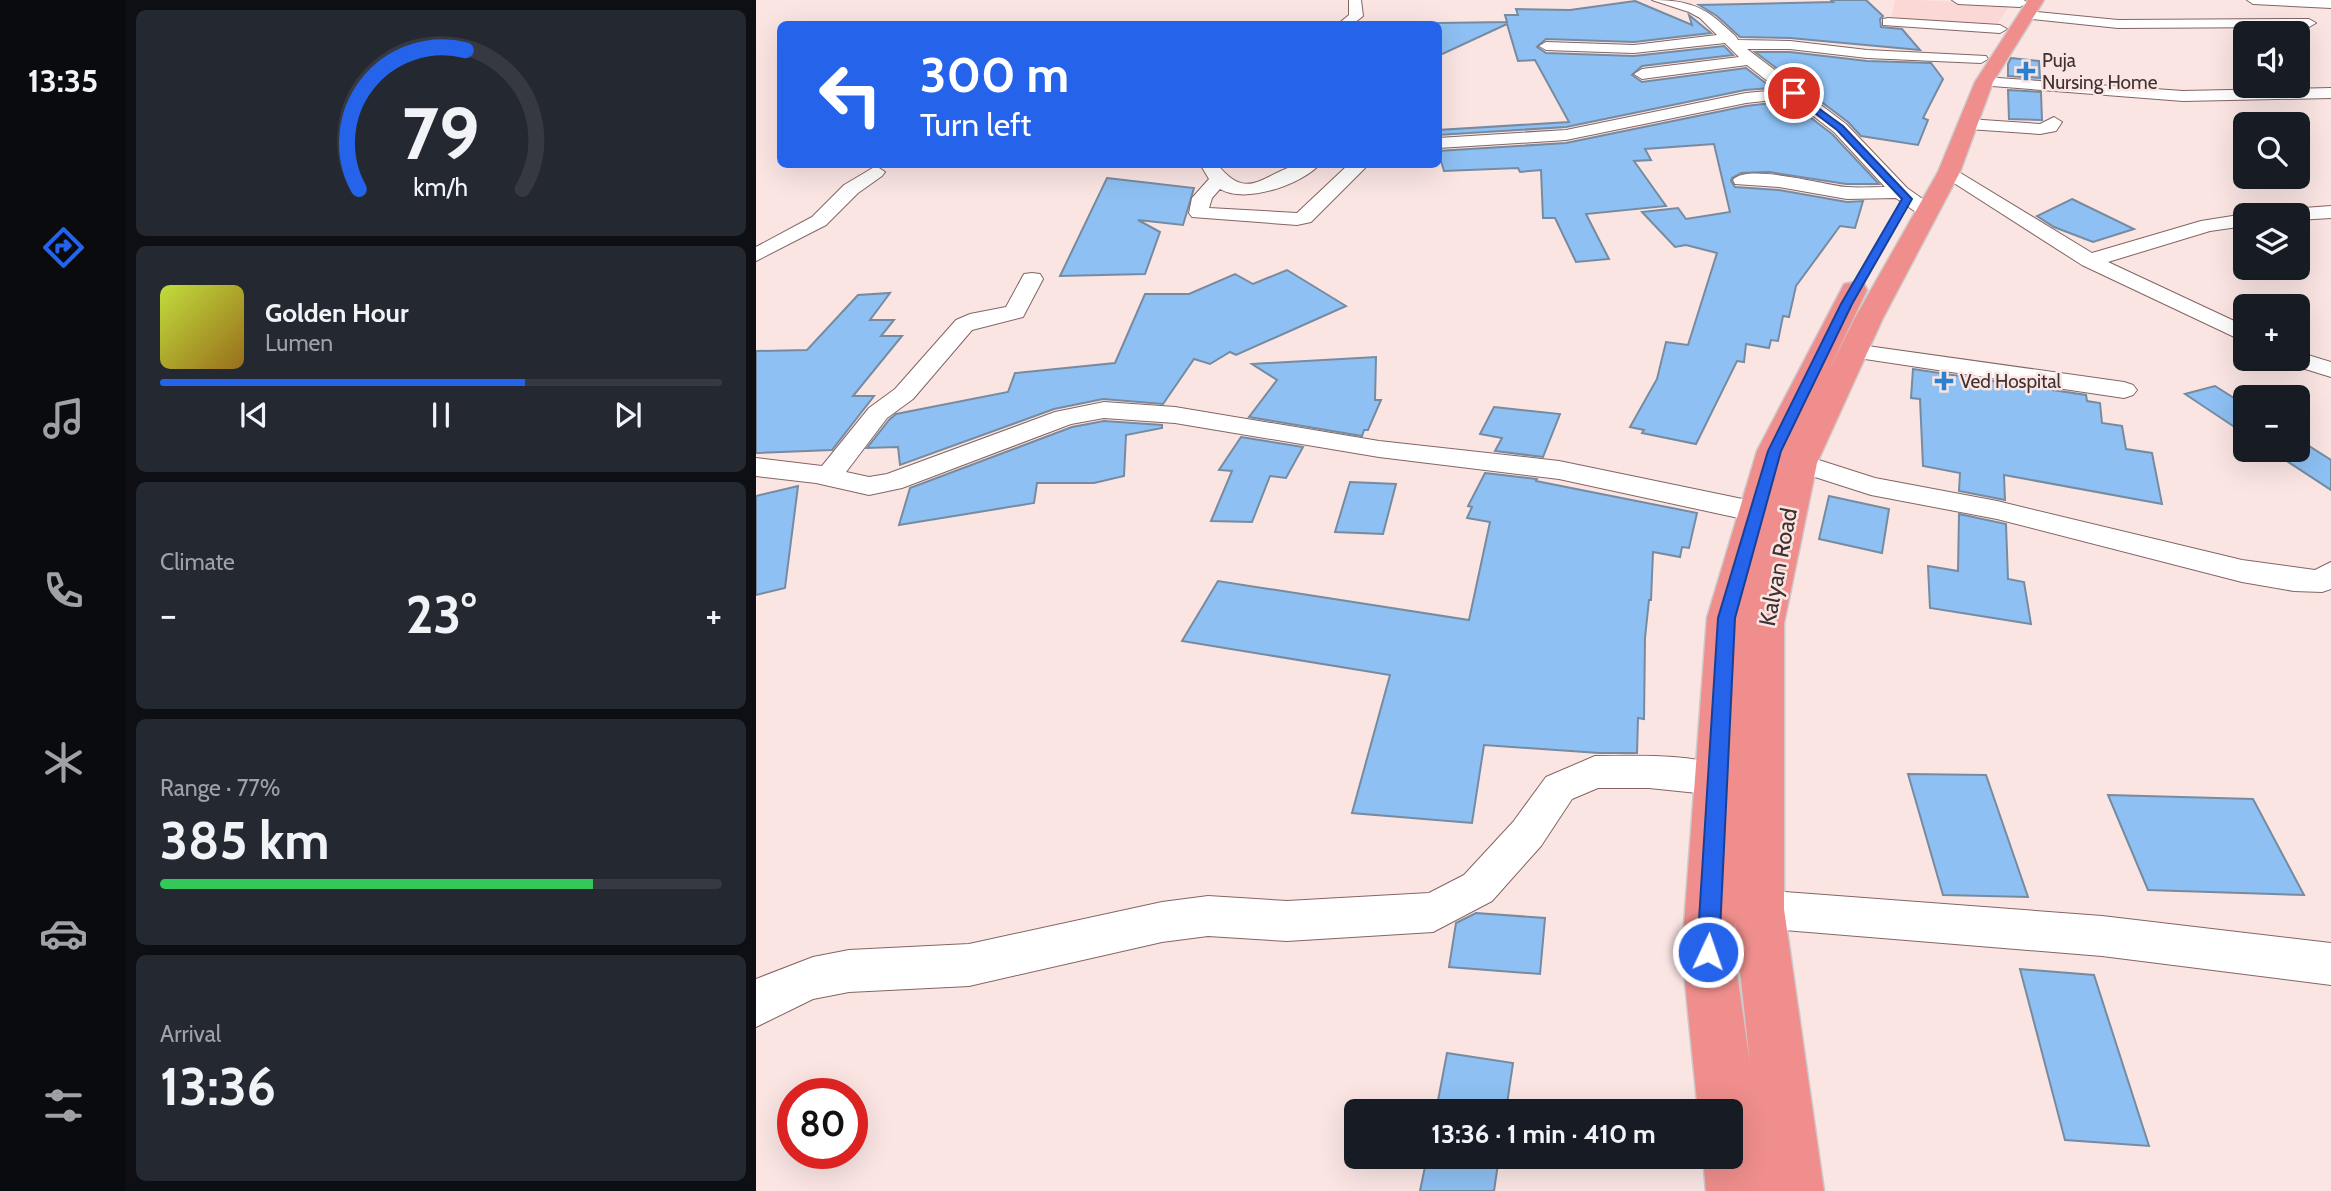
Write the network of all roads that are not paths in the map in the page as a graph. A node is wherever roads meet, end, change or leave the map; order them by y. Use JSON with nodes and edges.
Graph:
{"nodes":[{"id":1,"x":1355,"y":0,"type":"edge"},
{"id":2,"x":1658,"y":0,"type":"edge"},
{"id":3,"x":1958,"y":0,"type":"edge"},
{"id":4,"x":2253,"y":0,"type":"edge"},
{"id":5,"x":2331,"y":4,"type":"edge"},
{"id":6,"x":1712,"y":6,"type":"dead end"},
{"id":7,"x":1694,"y":9,"type":"junction"},
{"id":8,"x":2021,"y":9,"type":"edge"},
{"id":9,"x":1349,"y":21,"type":"edge"},
{"id":10,"x":1888,"y":22,"type":"dead end"},
{"id":11,"x":2233,"y":23,"type":"edge"},
{"id":12,"x":1733,"y":41,"type":"junction"},
{"id":13,"x":1545,"y":46,"type":"dead end"},
{"id":14,"x":1750,"y":60,"type":"junction"},
{"id":15,"x":1983,"y":71,"type":"junction"},
{"id":16,"x":1642,"y":74,"type":"dead end"},
{"id":17,"x":2056,"y":87,"type":"junction"},
{"id":18,"x":1794,"y":93,"type":"junction"},
{"id":19,"x":2331,"y":93,"type":"edge"},
{"id":20,"x":1968,"y":124,"type":"junction"},
{"id":21,"x":1442,"y":143,"type":"edge"},
{"id":22,"x":1304,"y":168,"type":"edge"},
{"id":23,"x":1356,"y":168,"type":"edge"},
{"id":24,"x":876,"y":172,"type":"dead end"},
{"id":25,"x":1213,"y":172,"type":"edge"},
{"id":26,"x":1949,"y":172,"type":"junction"},
{"id":27,"x":1742,"y":180,"type":"dead end"},
{"id":28,"x":1911,"y":201,"type":"junction"},
{"id":29,"x":2331,"y":212,"type":"edge"},
{"id":30,"x":2310,"y":214,"type":"edge"},
{"id":31,"x":2233,"y":222,"type":"edge"},
{"id":32,"x":756,"y":255,"type":"edge"},
{"id":33,"x":2089,"y":261,"type":"junction"},
{"id":34,"x":1032,"y":279,"type":"dead end"},
{"id":35,"x":2233,"y":329,"type":"edge"},
{"id":36,"x":1853,"y":351,"type":"junction"},
{"id":37,"x":2310,"y":363,"type":"edge"},
{"id":38,"x":2331,"y":370,"type":"edge"},
{"id":39,"x":2124,"y":390,"type":"dead end"},
{"id":40,"x":1800,"y":463,"type":"junction"},
{"id":41,"x":756,"y":467,"type":"edge"},
{"id":42,"x":828,"y":477,"type":"junction"},
{"id":43,"x":1757,"y":512,"type":"junction"},
{"id":44,"x":2331,"y":573,"type":"edge"},
{"id":45,"x":1717,"y":779,"type":"junction"},
{"id":46,"x":1759,"y":908,"type":"junction"},
{"id":47,"x":2331,"y":964,"type":"edge"},
{"id":48,"x":756,"y":1006,"type":"edge"},
{"id":49,"x":1726,"y":1099,"type":"edge"},
{"id":50,"x":1735,"y":1169,"type":"edge"},
{"id":51,"x":1737,"y":1191,"type":"edge"},
{"id":52,"x":1793,"y":1191,"type":"edge"}],
"edges":[{"from":1,"to":9,"type":"street"},
{"from":2,"to":7,"type":"street"},
{"from":3,"to":8,"type":"street"},
{"from":4,"to":5,"type":"street"},
{"from":6,"to":7,"type":"street"},
{"from":7,"to":12,"type":"street"},
{"from":8,"to":10,"type":"street"},
{"from":8,"to":11,"type":"street"},
{"from":8,"to":15,"type":"highway","name":"Kalyan Road"},
{"from":12,"to":13,"type":"street"},
{"from":12,"to":14,"type":"street"},
{"from":12,"to":15,"type":"street"},
{"from":14,"to":16,"type":"street"},
{"from":14,"to":18,"type":"street"},
{"from":15,"to":17,"type":"street"},
{"from":15,"to":20,"type":"highway","name":"Kalyan Road"},
{"from":15,"to":28,"type":"highway"},
{"from":17,"to":19,"type":"street"},
{"from":17,"to":20,"type":"street"},
{"from":18,"to":21,"type":"street"},
{"from":18,"to":28,"type":"street"},
{"from":20,"to":26,"type":"highway","name":"Kalyan Road"},
{"from":22,"to":25,"type":"street"},
{"from":23,"to":25,"type":"street"},
{"from":24,"to":32,"type":"street"},
{"from":26,"to":28,"type":"highway","name":"Kalyan Road"},
{"from":26,"to":33,"type":"street"},
{"from":27,"to":28,"type":"street"},
{"from":28,"to":36,"type":"highway","name":"Kalyan Road"},
{"from":28,"to":43,"type":"highway"},
{"from":29,"to":30,"type":"street"},
{"from":31,"to":33,"type":"street"},
{"from":33,"to":35,"type":"street"},
{"from":34,"to":42,"type":"street"},
{"from":36,"to":39,"type":"street"},
{"from":36,"to":40,"type":"highway","name":"Kalyan Road"},
{"from":37,"to":38,"type":"street"},
{"from":40,"to":44,"type":"street"},
{"from":40,"to":46,"type":"highway","name":"Kalyan Road"},
{"from":41,"to":42,"type":"street"},
{"from":42,"to":43,"type":"street"},
{"from":43,"to":45,"type":"highway"},
{"from":45,"to":48,"type":"street"},
{"from":45,"to":49,"type":"highway"},
{"from":46,"to":47,"type":"street"},
{"from":46,"to":52,"type":"highway","name":"Kalyan Road"},
{"from":50,"to":51,"type":"highway"}]}
